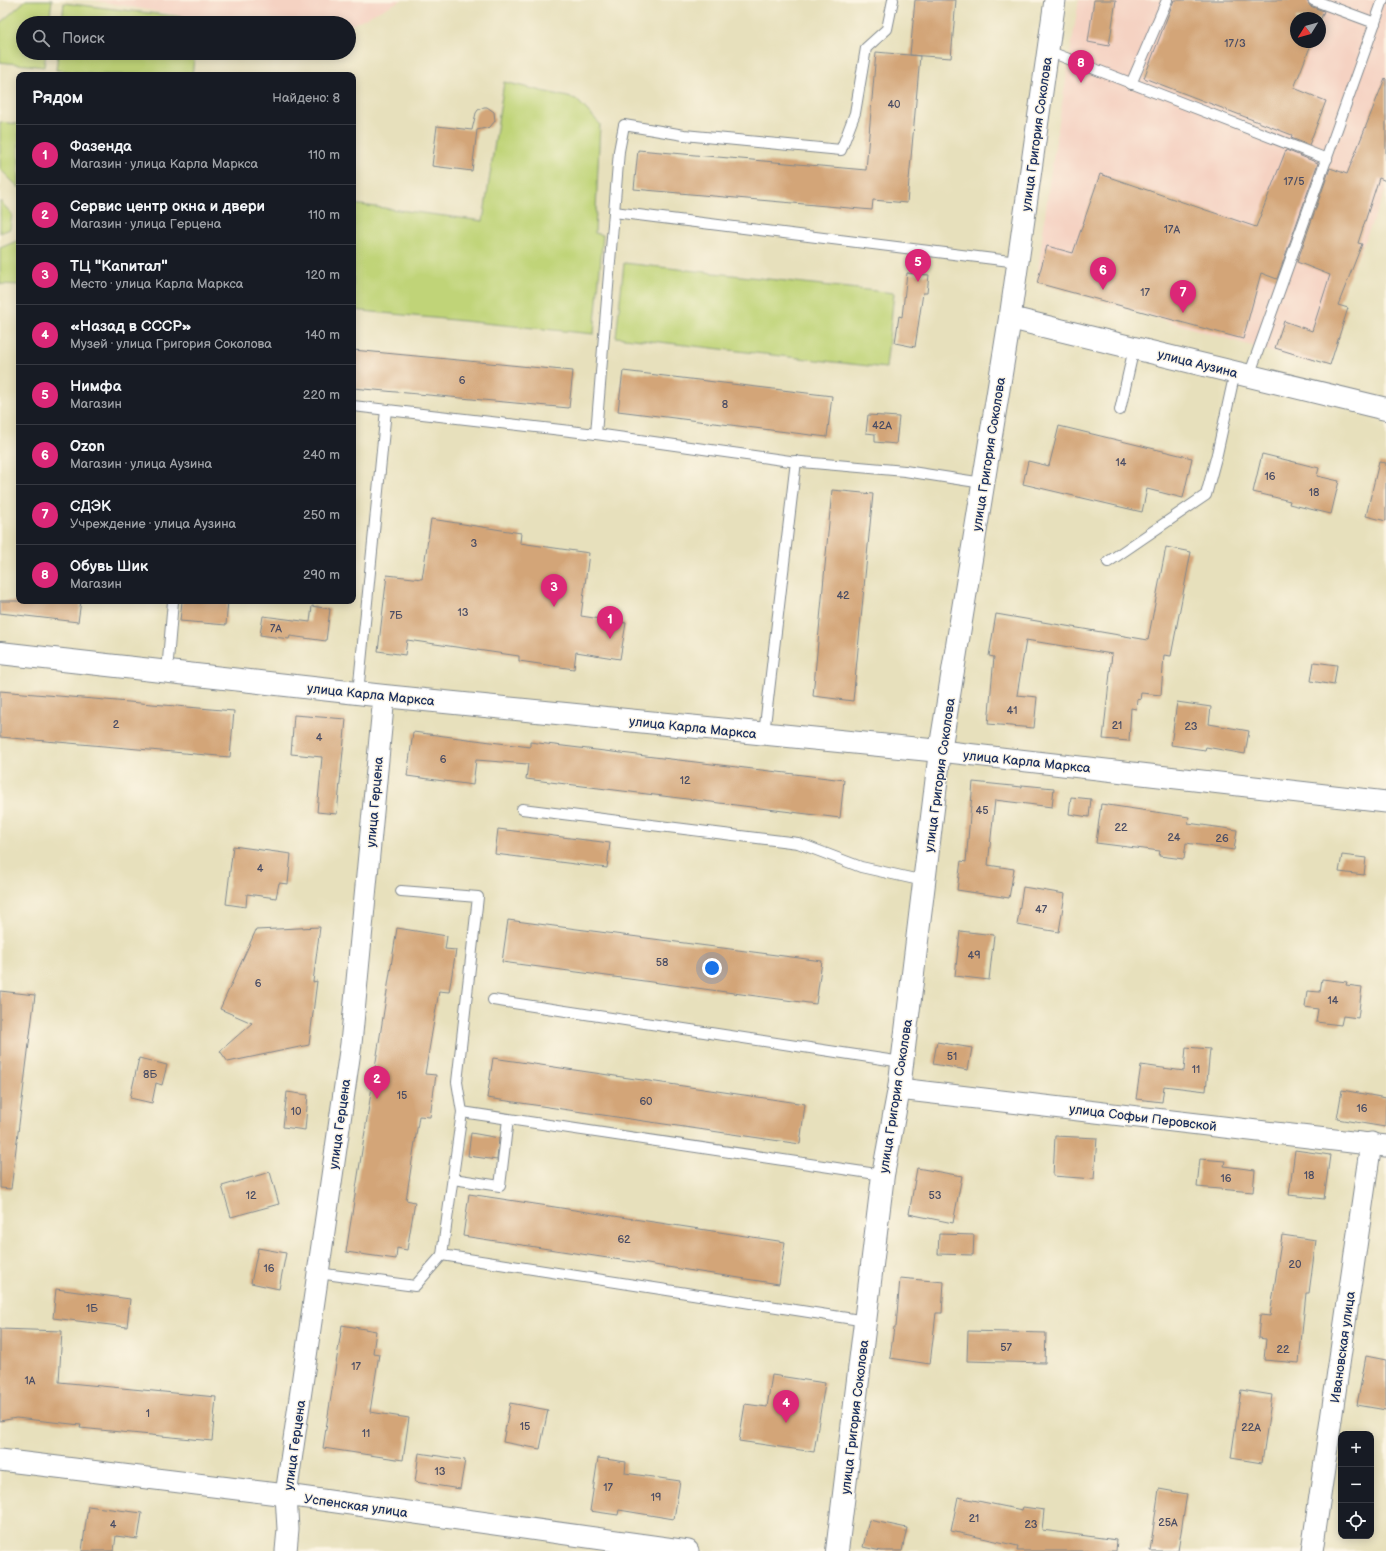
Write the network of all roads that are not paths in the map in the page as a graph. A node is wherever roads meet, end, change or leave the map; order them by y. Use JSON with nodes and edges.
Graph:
{"nodes":[{"id":1,"x":893,"y":0,"type":"edge"},
{"id":2,"x":1055,"y":0,"type":"edge"},
{"id":3,"x":1167,"y":0,"type":"edge"},
{"id":4,"x":1314,"y":0,"type":"edge"},
{"id":5,"x":1383,"y":0,"type":"edge"},
{"id":6,"x":1375,"y":24,"type":"junction"},
{"id":7,"x":1048,"y":51,"type":"junction"},
{"id":8,"x":1131,"y":84,"type":"junction"},
{"id":9,"x":1326,"y":159,"type":"junction"},
{"id":10,"x":614,"y":212,"type":"junction"},
{"id":11,"x":1018,"y":262,"type":"junction"},
{"id":12,"x":1010,"y":318,"type":"junction"},
{"id":13,"x":1134,"y":348,"type":"junction"},
{"id":14,"x":1242,"y":374,"type":"junction"},
{"id":15,"x":356,"y":406,"type":"edge"},
{"id":16,"x":1386,"y":408,"type":"edge"},
{"id":17,"x":386,"y":410,"type":"junction"},
{"id":18,"x":1120,"y":410,"type":"dead end"},
{"id":19,"x":596,"y":434,"type":"junction"},
{"id":20,"x":796,"y":461,"type":"junction"},
{"id":21,"x":983,"y":483,"type":"junction"},
{"id":22,"x":1108,"y":562,"type":"dead end"},
{"id":23,"x":173,"y":604,"type":"edge"},
{"id":24,"x":0,"y":653,"type":"edge"},
{"id":25,"x":167,"y":672,"type":"junction"},
{"id":26,"x":358,"y":693,"type":"junction"},
{"id":27,"x":384,"y":696,"type":"junction"},
{"id":28,"x":764,"y":734,"type":"junction"},
{"id":29,"x":940,"y":751,"type":"junction"},
{"id":30,"x":1386,"y":802,"type":"edge"},
{"id":31,"x":522,"y":809,"type":"dead end"},
{"id":32,"x":924,"y":881,"type":"junction"},
{"id":33,"x":401,"y":891,"type":"dead end"},
{"id":34,"x":493,"y":1000,"type":"dead end"},
{"id":35,"x":902,"y":1062,"type":"junction"},
{"id":36,"x":899,"y":1089,"type":"junction"},
{"id":37,"x":462,"y":1112,"type":"junction"},
{"id":38,"x":508,"y":1119,"type":"junction"},
{"id":39,"x":1379,"y":1144,"type":"edge"},
{"id":40,"x":882,"y":1175,"type":"junction"},
{"id":41,"x":452,"y":1179,"type":"junction"},
{"id":42,"x":442,"y":1255,"type":"junction"},
{"id":43,"x":318,"y":1272,"type":"junction"},
{"id":44,"x":866,"y":1321,"type":"junction"},
{"id":45,"x":0,"y":1460,"type":"edge"},
{"id":46,"x":286,"y":1495,"type":"junction"},
{"id":47,"x":286,"y":1551,"type":"edge"},
{"id":48,"x":688,"y":1551,"type":"edge"},
{"id":49,"x":837,"y":1551,"type":"edge"},
{"id":50,"x":1312,"y":1551,"type":"edge"}],
"edges":[{"from":1,"to":10,"type":"lane"},
{"from":2,"to":7,"type":"street","name":"улица Григория Соколова"},
{"from":3,"to":8,"type":"lane"},
{"from":4,"to":6,"type":"lane"},
{"from":5,"to":6,"type":"lane"},
{"from":6,"to":9,"type":"lane"},
{"from":7,"to":8,"type":"lane"},
{"from":7,"to":11,"type":"street","name":"улица Григория Соколова"},
{"from":8,"to":9,"type":"lane"},
{"from":9,"to":14,"type":"lane"},
{"from":10,"to":11,"type":"lane"},
{"from":10,"to":19,"type":"lane"},
{"from":11,"to":12,"type":"street","name":"улица Григория Соколова"},
{"from":12,"to":13,"type":"main road","name":"улица Аузина"},
{"from":12,"to":21,"type":"main road","name":"улица Григория Соколова"},
{"from":13,"to":14,"type":"main road","name":"улица Аузина"},
{"from":13,"to":18,"type":"lane"},
{"from":14,"to":16,"type":"main road","name":"улица Аузина"},
{"from":14,"to":22,"type":"lane"},
{"from":15,"to":17,"type":"lane"},
{"from":17,"to":19,"type":"lane"},
{"from":17,"to":26,"type":"lane"},
{"from":19,"to":20,"type":"lane"},
{"from":20,"to":21,"type":"lane"},
{"from":20,"to":28,"type":"lane"},
{"from":21,"to":29,"type":"main road","name":"улица Григория Соколова"},
{"from":23,"to":25,"type":"lane"},
{"from":24,"to":25,"type":"main road","name":"улица Карла Маркса"},
{"from":25,"to":26,"type":"main road","name":"улица Карла Маркса"},
{"from":26,"to":27,"type":"main road","name":"улица Карла Маркса"},
{"from":27,"to":28,"type":"main road","name":"улица Карла Маркса"},
{"from":27,"to":43,"type":"street","name":"улица Герцена"},
{"from":28,"to":29,"type":"main road","name":"улица Карла Маркса"},
{"from":29,"to":30,"type":"street","name":"улица Карла Маркса"},
{"from":29,"to":32,"type":"main road","name":"улица Григория Соколова"},
{"from":31,"to":32,"type":"lane"},
{"from":32,"to":35,"type":"main road","name":"улица Григория Соколова"},
{"from":33,"to":37,"type":"lane"},
{"from":34,"to":35,"type":"lane"},
{"from":35,"to":36,"type":"main road","name":"улица Григория Соколова"},
{"from":36,"to":39,"type":"street","name":"улица Софьи Перовской"},
{"from":36,"to":40,"type":"main road","name":"улица Григория Соколова"},
{"from":37,"to":38,"type":"lane"},
{"from":37,"to":41,"type":"lane"},
{"from":38,"to":40,"type":"lane"},
{"from":38,"to":41,"type":"lane"},
{"from":39,"to":50,"type":"street","name":"Ивановская улица"},
{"from":40,"to":44,"type":"main road","name":"улица Григория Соколова"},
{"from":41,"to":42,"type":"lane"},
{"from":42,"to":43,"type":"lane"},
{"from":42,"to":44,"type":"lane"},
{"from":43,"to":46,"type":"street","name":"улица Герцена"},
{"from":44,"to":49,"type":"main road","name":"улица Григория Соколова"},
{"from":45,"to":46,"type":"street","name":"Успенская улица"},
{"from":46,"to":47,"type":"street","name":"улица Герцена"},
{"from":46,"to":48,"type":"street","name":"Успенская улица"}]}
